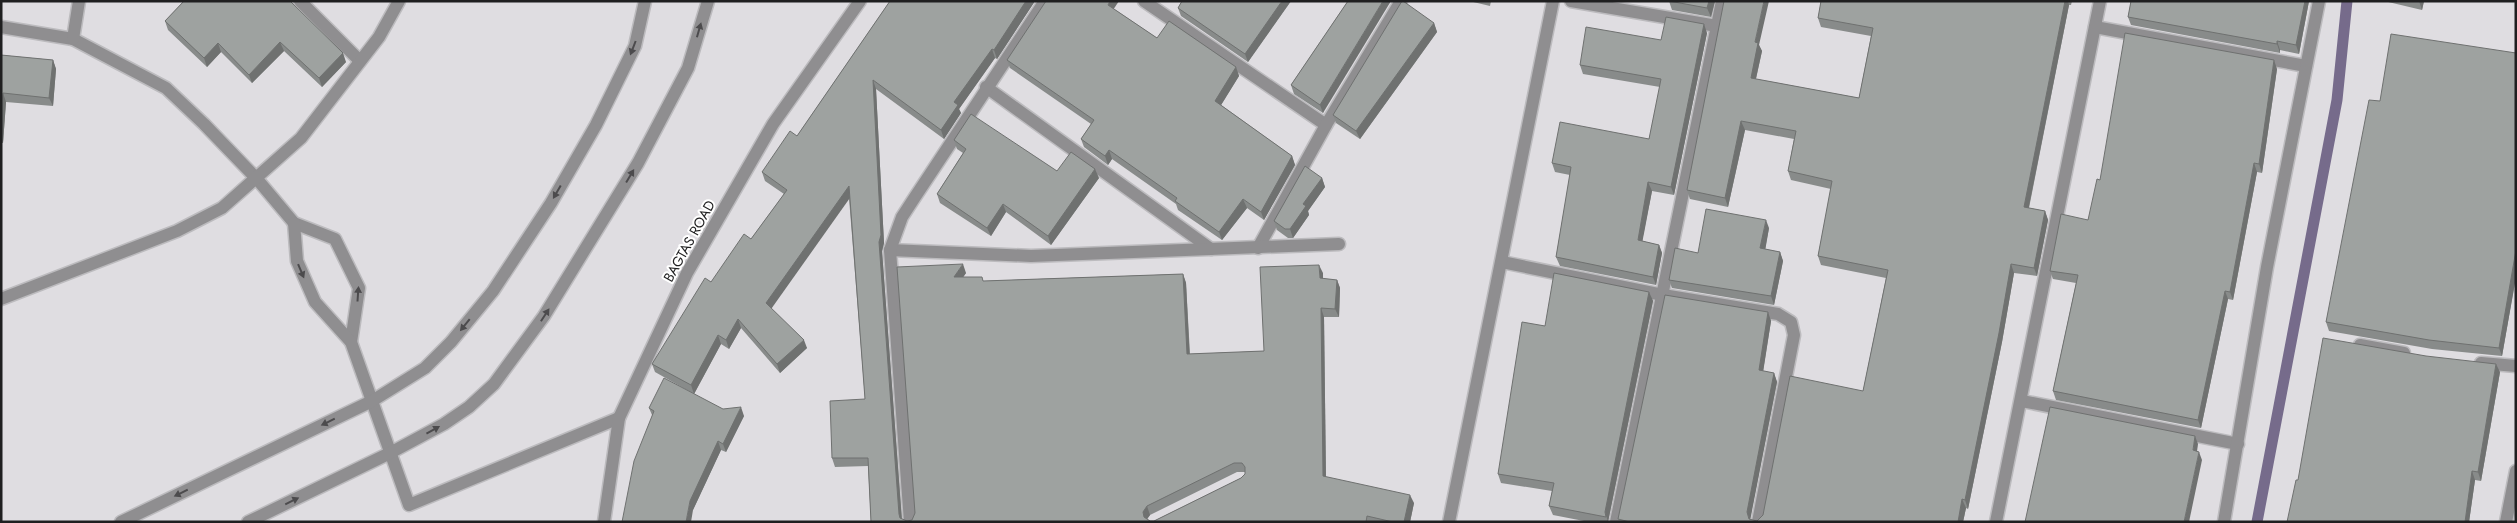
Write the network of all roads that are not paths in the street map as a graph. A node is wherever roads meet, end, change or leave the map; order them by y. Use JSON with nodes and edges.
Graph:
{"nodes":[{"id":1,"x":80,"y":1,"type":"edge"},
{"id":2,"x":300,"y":1,"type":"edge"},
{"id":3,"x":398,"y":1,"type":"edge"},
{"id":4,"x":645,"y":1,"type":"edge"},
{"id":5,"x":708,"y":1,"type":"edge"},
{"id":6,"x":860,"y":1,"type":"edge"},
{"id":7,"x":1045,"y":1,"type":"edge"},
{"id":8,"x":1144,"y":1,"type":"edge"},
{"id":9,"x":1401,"y":1,"type":"edge"},
{"id":10,"x":1554,"y":1,"type":"edge"},
{"id":11,"x":1571,"y":1,"type":"edge"},
{"id":12,"x":1722,"y":1,"type":"edge"},
{"id":13,"x":2100,"y":1,"type":"edge"},
{"id":14,"x":2319,"y":1,"type":"edge"},
{"id":15,"x":1717,"y":26,"type":"junction"},
{"id":16,"x":1,"y":27,"type":"edge"},
{"id":17,"x":2095,"y":27,"type":"junction"},
{"id":18,"x":73,"y":39,"type":"junction"},
{"id":19,"x":360,"y":61,"type":"junction"},
{"id":20,"x":2306,"y":66,"type":"junction"},
{"id":21,"x":986,"y":87,"type":"junction"},
{"id":22,"x":1326,"y":126,"type":"junction"},
{"id":23,"x":257,"y":179,"type":"junction"},
{"id":24,"x":294,"y":223,"type":"junction"},
{"id":25,"x":1339,"y":244,"type":"dead end"},
{"id":26,"x":1258,"y":248,"type":"junction"},
{"id":27,"x":1211,"y":249,"type":"junction"},
{"id":28,"x":890,"y":250,"type":"junction"},
{"id":29,"x":1502,"y":262,"type":"junction"},
{"id":30,"x":1664,"y":295,"type":"junction"},
{"id":31,"x":1,"y":299,"type":"edge"},
{"id":32,"x":351,"y":342,"type":"junction"},
{"id":33,"x":2348,"y":342,"type":"edge"},
{"id":34,"x":2413,"y":354,"type":"edge"},
{"id":35,"x":2467,"y":362,"type":"edge"},
{"id":36,"x":2516,"y":366,"type":"edge"},
{"id":37,"x":372,"y":401,"type":"junction"},
{"id":38,"x":2022,"y":401,"type":"junction"},
{"id":39,"x":619,"y":418,"type":"junction"},
{"id":40,"x":2238,"y":444,"type":"junction"},
{"id":41,"x":390,"y":453,"type":"junction"},
{"id":42,"x":2516,"y":471,"type":"edge"},
{"id":43,"x":121,"y":522,"type":"edge"},
{"id":44,"x":248,"y":522,"type":"edge"},
{"id":45,"x":604,"y":522,"type":"edge"},
{"id":46,"x":910,"y":522,"type":"edge"},
{"id":47,"x":1449,"y":522,"type":"edge"},
{"id":48,"x":1616,"y":522,"type":"edge"},
{"id":49,"x":1758,"y":522,"type":"edge"},
{"id":50,"x":1996,"y":522,"type":"edge"},
{"id":51,"x":2224,"y":522,"type":"edge"},
{"id":52,"x":2506,"y":522,"type":"edge"}],
"edges":[{"from":1,"to":18,"type":"street"},
{"from":2,"to":19,"type":"street"},
{"from":3,"to":19,"type":"street"},
{"from":4,"to":37,"type":"street","one_way":true},
{"from":41,"to":5,"type":"street","one_way":true},
{"from":6,"to":39,"type":"street","name":"BAGTAS ROAD"},
{"from":7,"to":21,"type":"street"},
{"from":8,"to":22,"type":"street"},
{"from":9,"to":22,"type":"street"},
{"from":10,"to":29,"type":"street"},
{"from":11,"to":15,"type":"street"},
{"from":12,"to":15,"type":"street"},
{"from":13,"to":17,"type":"street"},
{"from":14,"to":20,"type":"street"},
{"from":15,"to":30,"type":"street"},
{"from":16,"to":18,"type":"street"},
{"from":17,"to":20,"type":"street"},
{"from":17,"to":38,"type":"street"},
{"from":18,"to":23,"type":"street"},
{"from":19,"to":23,"type":"street"},
{"from":20,"to":40,"type":"street"},
{"from":21,"to":27,"type":"street"},
{"from":21,"to":28,"type":"street"},
{"from":22,"to":26,"type":"street"},
{"from":23,"to":24,"type":"street"},
{"from":23,"to":31,"type":"street"},
{"from":24,"to":32,"type":"street","one_way":true},
{"from":32,"to":24,"type":"street","one_way":true},
{"from":25,"to":26,"type":"street"},
{"from":26,"to":27,"type":"street"},
{"from":27,"to":28,"type":"street"},
{"from":28,"to":46,"type":"street"},
{"from":29,"to":30,"type":"street"},
{"from":29,"to":47,"type":"street"},
{"from":30,"to":48,"type":"street"},
{"from":30,"to":49,"type":"street"},
{"from":32,"to":37,"type":"street"},
{"from":33,"to":34,"type":"street"},
{"from":35,"to":36,"type":"street"},
{"from":37,"to":41,"type":"street"},
{"from":37,"to":43,"type":"street","one_way":true},
{"from":38,"to":40,"type":"street"},
{"from":38,"to":50,"type":"street"},
{"from":39,"to":41,"type":"street"},
{"from":39,"to":45,"type":"street","name":"BAGTAS ROAD"},
{"from":40,"to":51,"type":"street"},
{"from":44,"to":41,"type":"street","one_way":true},
{"from":42,"to":52,"type":"street"}]}
